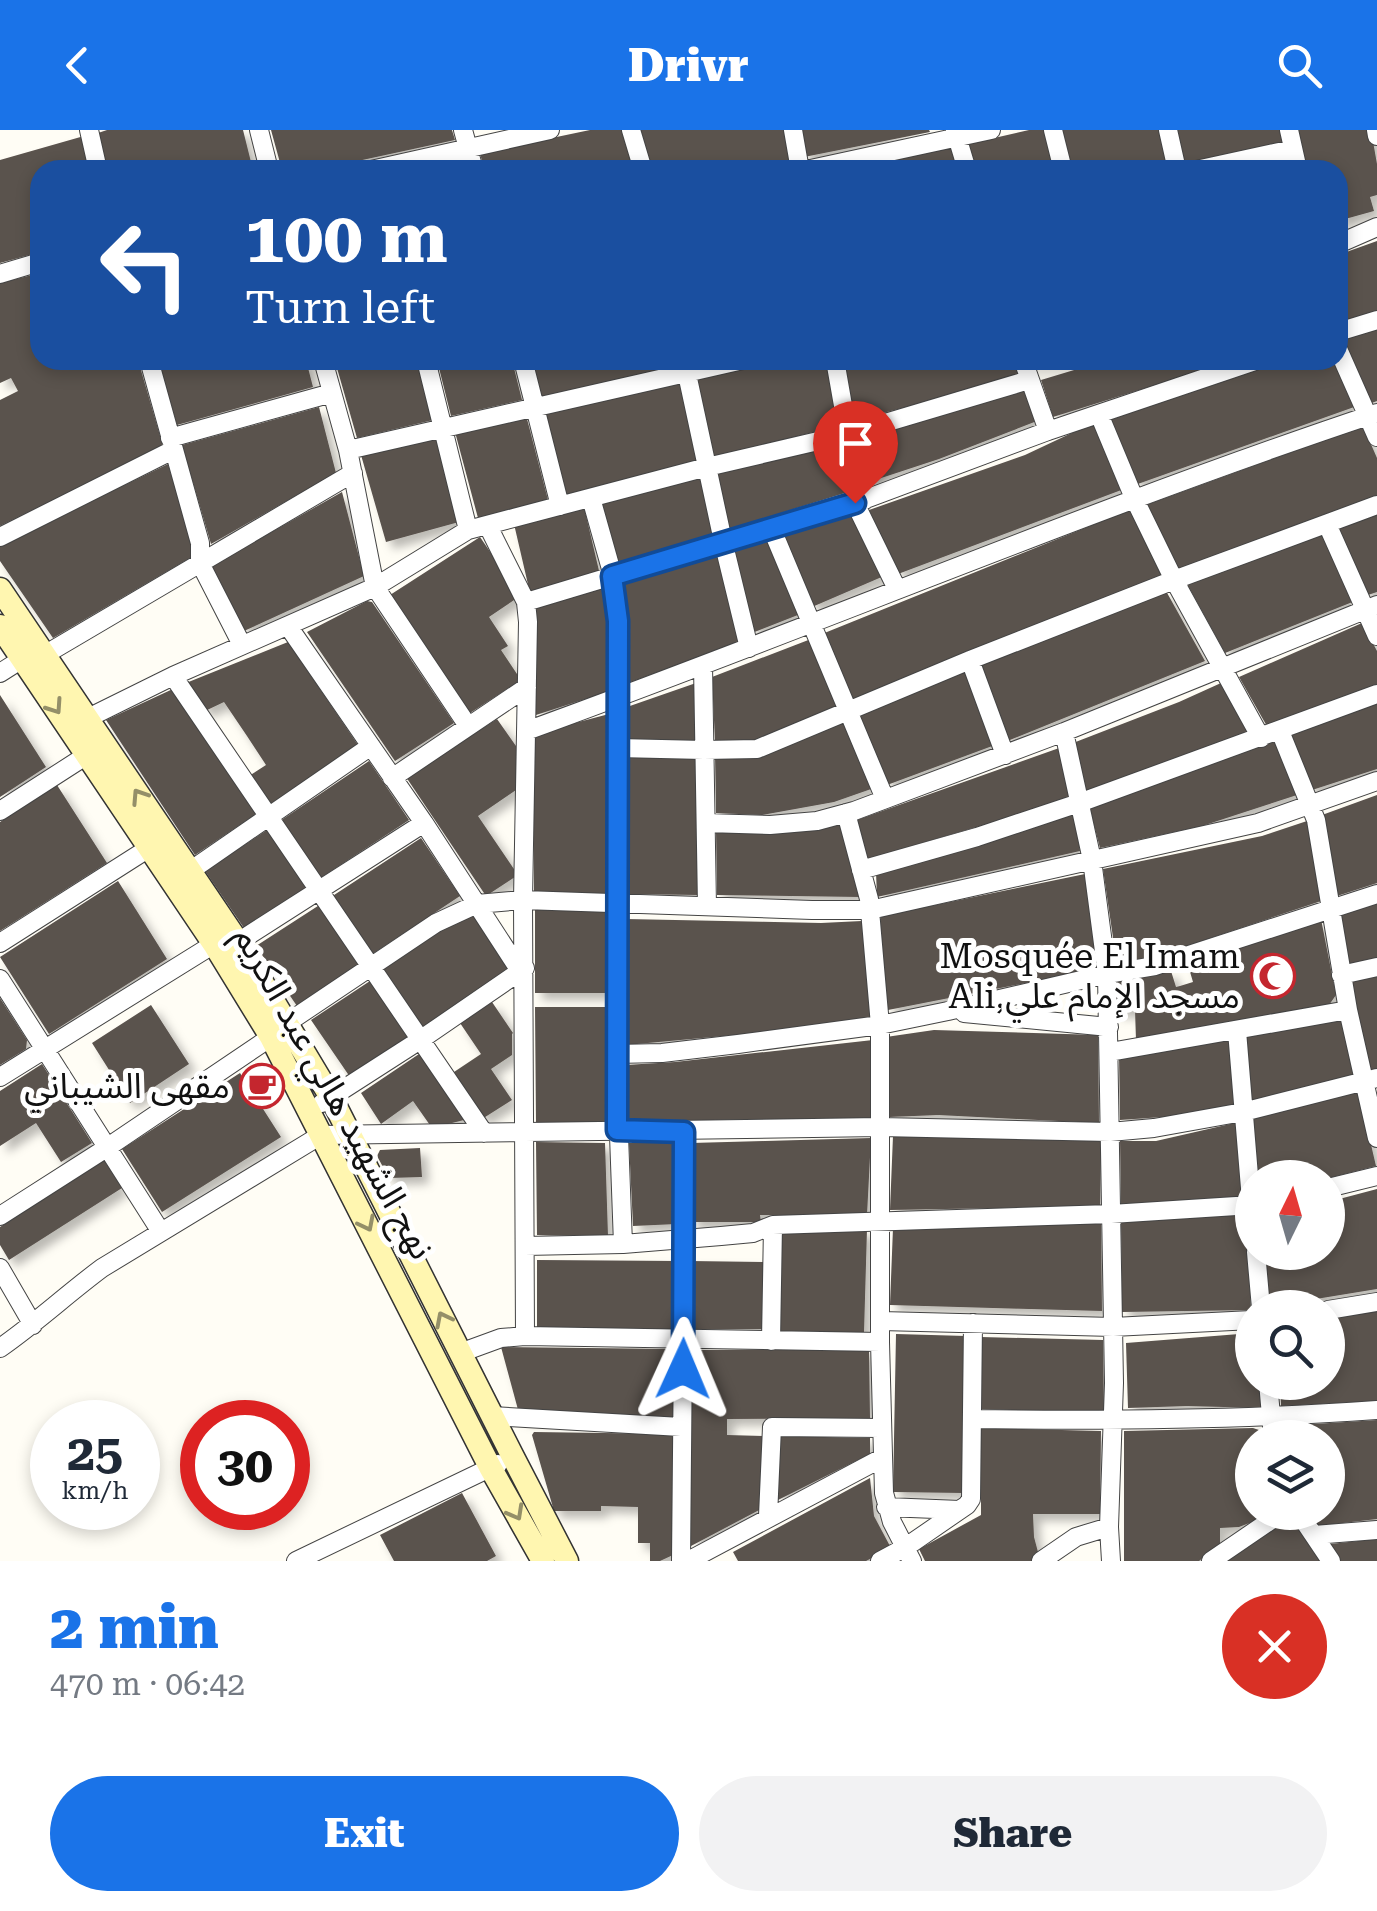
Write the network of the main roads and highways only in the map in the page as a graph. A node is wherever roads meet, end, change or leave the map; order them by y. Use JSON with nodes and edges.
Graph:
{"nodes":[{"id":1,"x":0,"y":589,"type":"edge"},
{"id":2,"x":0,"y":626,"type":"edge"},
{"id":3,"x":161,"y":853,"type":"junction"},
{"id":4,"x":226,"y":943,"type":"junction"},
{"id":5,"x":279,"y":1030,"type":"junction"},
{"id":6,"x":543,"y":1561,"type":"edge"},
{"id":7,"x":567,"y":1561,"type":"edge"}],
"edges":[{"from":3,"to":1,"type":"main road","one_way":true},
{"from":2,"to":3,"type":"main road","name":"نهج الشهيد هالي عبد الكريم","one_way":true},
{"from":3,"to":4,"type":"main road","name":"نهج الشهيد هالي عبد الكريم"},
{"from":3,"to":4,"type":"main road"},
{"from":4,"to":5,"type":"main road","name":"نهج الشهيد هالي عبد الكريم"},
{"from":5,"to":6,"type":"main road","name":"نهج الشهيد هالي عبد الكريم","one_way":true},
{"from":7,"to":5,"type":"main road","one_way":true}]}
